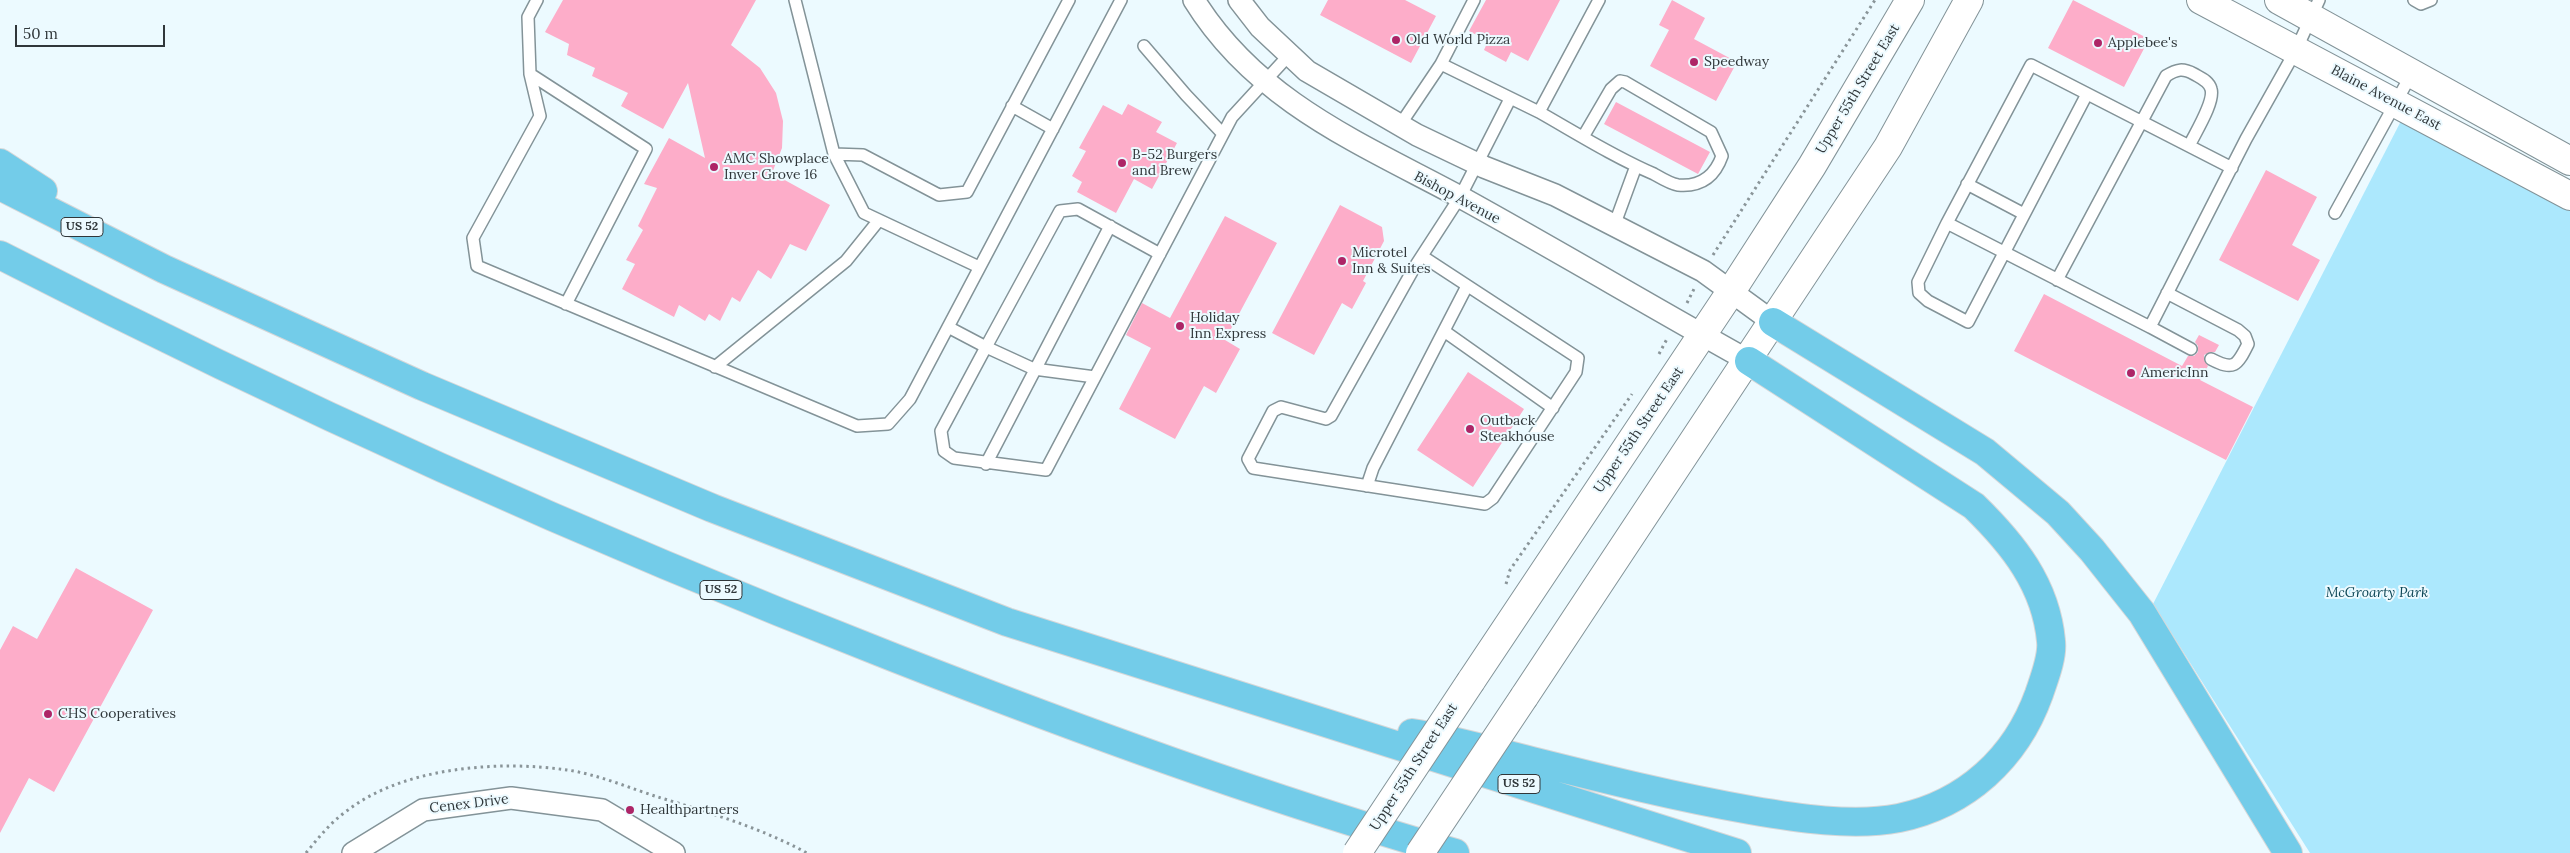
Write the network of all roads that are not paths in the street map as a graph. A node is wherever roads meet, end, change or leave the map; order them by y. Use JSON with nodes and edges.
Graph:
{"nodes":[{"id":1,"x":537,"y":0,"type":"edge"},
{"id":2,"x":795,"y":0,"type":"edge"},
{"id":3,"x":1069,"y":0,"type":"edge"},
{"id":4,"x":1121,"y":0,"type":"edge"},
{"id":5,"x":1194,"y":0,"type":"edge"},
{"id":6,"x":1239,"y":0,"type":"edge"},
{"id":7,"x":1474,"y":0,"type":"edge"},
{"id":8,"x":1599,"y":0,"type":"edge"},
{"id":9,"x":1910,"y":0,"type":"edge"},
{"id":10,"x":1969,"y":0,"type":"edge"},
{"id":11,"x":1988,"y":0,"type":"edge"},
{"id":12,"x":2201,"y":0,"type":"edge"},
{"id":13,"x":2279,"y":0,"type":"edge"},
{"id":14,"x":2414,"y":0,"type":"edge"},
{"id":15,"x":2431,"y":0,"type":"edge"},
{"id":16,"x":2315,"y":8,"type":"edge"},
{"id":17,"x":1144,"y":46,"type":"dead end"},
{"id":18,"x":2296,"y":50,"type":"junction"},
{"id":19,"x":1289,"y":55,"type":"junction"},
{"id":20,"x":1441,"y":64,"type":"junction"},
{"id":21,"x":1929,"y":73,"type":"junction"},
{"id":22,"x":2412,"y":73,"type":"junction"},
{"id":23,"x":530,"y":74,"type":"junction"},
{"id":24,"x":1266,"y":82,"type":"junction"},
{"id":25,"x":2087,"y":94,"type":"junction"},
{"id":26,"x":1510,"y":99,"type":"junction"},
{"id":27,"x":2396,"y":103,"type":"junction"},
{"id":28,"x":1012,"y":106,"type":"junction"},
{"id":29,"x":1538,"y":112,"type":"junction"},
{"id":30,"x":2141,"y":121,"type":"junction"},
{"id":31,"x":1400,"y":125,"type":"junction"},
{"id":32,"x":1053,"y":129,"type":"junction"},
{"id":33,"x":1223,"y":134,"type":"junction"},
{"id":34,"x":1583,"y":137,"type":"junction"},
{"id":35,"x":2189,"y":146,"type":"junction"},
{"id":36,"x":834,"y":154,"type":"junction"},
{"id":37,"x":2570,"y":161,"type":"edge"},
{"id":38,"x":0,"y":163,"type":"edge"},
{"id":39,"x":1477,"y":163,"type":"junction"},
{"id":40,"x":1636,"y":166,"type":"junction"},
{"id":41,"x":2232,"y":168,"type":"junction"},
{"id":42,"x":1967,"y":184,"type":"junction"},
{"id":43,"x":0,"y":186,"type":"edge"},
{"id":44,"x":2570,"y":196,"type":"edge"},
{"id":45,"x":1460,"y":197,"type":"junction"},
{"id":46,"x":2335,"y":213,"type":"dead end"},
{"id":47,"x":2024,"y":214,"type":"junction"},
{"id":48,"x":879,"y":220,"type":"junction"},
{"id":49,"x":1947,"y":223,"type":"junction"},
{"id":50,"x":1110,"y":226,"type":"junction"},
{"id":51,"x":1614,"y":226,"type":"junction"},
{"id":52,"x":2004,"y":252,"type":"junction"},
{"id":53,"x":1160,"y":254,"type":"junction"},
{"id":54,"x":0,"y":255,"type":"edge"},
{"id":55,"x":1422,"y":256,"type":"junction"},
{"id":56,"x":0,"y":267,"type":"edge"},
{"id":57,"x":980,"y":267,"type":"junction"},
{"id":58,"x":164,"y":269,"type":"junction"},
{"id":59,"x":2057,"y":280,"type":"junction"},
{"id":60,"x":1467,"y":286,"type":"junction"},
{"id":61,"x":1732,"y":290,"type":"junction"},
{"id":62,"x":2167,"y":293,"type":"junction"},
{"id":63,"x":566,"y":304,"type":"junction"},
{"id":64,"x":123,"y":318,"type":"junction"},
{"id":65,"x":1773,"y":322,"type":"junction"},
{"id":66,"x":948,"y":327,"type":"junction"},
{"id":67,"x":2150,"y":327,"type":"junction"},
{"id":68,"x":1444,"y":331,"type":"junction"},
{"id":69,"x":1703,"y":335,"type":"junction"},
{"id":70,"x":986,"y":347,"type":"junction"},
{"id":71,"x":2191,"y":349,"type":"dead end"},
{"id":72,"x":2211,"y":360,"type":"dead end"},
{"id":73,"x":1749,"y":361,"type":"junction"},
{"id":74,"x":716,"y":367,"type":"junction"},
{"id":75,"x":1034,"y":369,"type":"junction"},
{"id":76,"x":1095,"y":377,"type":"junction"},
{"id":77,"x":1553,"y":408,"type":"junction"},
{"id":78,"x":986,"y":464,"type":"junction"},
{"id":79,"x":1367,"y":486,"type":"junction"},
{"id":80,"x":1300,"y":714,"type":"junction"},
{"id":81,"x":1337,"y":818,"type":"junction"},
{"id":82,"x":353,"y":853,"type":"edge"},
{"id":83,"x":674,"y":853,"type":"edge"},
{"id":84,"x":1357,"y":853,"type":"edge"},
{"id":85,"x":1390,"y":853,"type":"edge"},
{"id":86,"x":1420,"y":853,"type":"edge"},
{"id":87,"x":1455,"y":853,"type":"edge"},
{"id":88,"x":1737,"y":853,"type":"edge"},
{"id":89,"x":2288,"y":853,"type":"edge"}],
"edges":[{"from":1,"to":23,"type":"lane"},
{"from":2,"to":36,"type":"lane"},
{"from":3,"to":28,"type":"lane"},
{"from":4,"to":32,"type":"lane"},
{"from":5,"to":24,"type":"street","name":"Bishop Avenue"},
{"from":6,"to":19,"type":"street"},
{"from":7,"to":20,"type":"lane"},
{"from":8,"to":29,"type":"lane"},
{"from":9,"to":61,"type":"street","name":"Upper 55th Street East"},
{"from":10,"to":21,"type":"street"},
{"from":11,"to":21,"type":"street"},
{"from":12,"to":18,"type":"street","name":"Blaine Avenue East"},
{"from":13,"to":16,"type":"street"},
{"from":14,"to":15,"type":"lane"},
{"from":16,"to":18,"type":"lane"},
{"from":16,"to":22,"type":"street"},
{"from":17,"to":33,"type":"lane"},
{"from":18,"to":27,"type":"street","name":"Blaine Avenue East"},
{"from":18,"to":41,"type":"lane"},
{"from":19,"to":24,"type":"lane"},
{"from":19,"to":31,"type":"street"},
{"from":20,"to":26,"type":"lane"},
{"from":20,"to":31,"type":"lane"},
{"from":21,"to":65,"type":"street"},
{"from":22,"to":27,"type":"lane"},
{"from":22,"to":37,"type":"street"},
{"from":23,"to":63,"type":"lane"},
{"from":23,"to":63,"type":"lane"},
{"from":24,"to":33,"type":"lane"},
{"from":24,"to":45,"type":"street","name":"Bishop Avenue"},
{"from":25,"to":30,"type":"lane"},
{"from":25,"to":42,"type":"lane"},
{"from":25,"to":47,"type":"lane"},
{"from":26,"to":29,"type":"lane"},
{"from":26,"to":39,"type":"lane"},
{"from":27,"to":44,"type":"street","name":"Blaine Avenue East"},
{"from":27,"to":46,"type":"lane"},
{"from":28,"to":32,"type":"lane"},
{"from":28,"to":36,"type":"lane"},
{"from":29,"to":34,"type":"lane"},
{"from":30,"to":35,"type":"lane"},
{"from":30,"to":35,"type":"lane"},
{"from":30,"to":59,"type":"lane"},
{"from":31,"to":39,"type":"street"},
{"from":32,"to":57,"type":"lane"},
{"from":33,"to":53,"type":"lane"},
{"from":34,"to":40,"type":"lane"},
{"from":34,"to":40,"type":"lane"},
{"from":35,"to":41,"type":"lane"},
{"from":36,"to":48,"type":"lane"},
{"from":38,"to":58,"type":"highway"},
{"from":39,"to":45,"type":"lane"},
{"from":39,"to":51,"type":"street"},
{"from":40,"to":51,"type":"lane"},
{"from":41,"to":62,"type":"lane"},
{"from":42,"to":47,"type":"lane"},
{"from":42,"to":49,"type":"lane"},
{"from":43,"to":58,"type":"highway","number":"US 52"},
{"from":45,"to":55,"type":"lane"},
{"from":45,"to":69,"type":"street","name":"Bishop Avenue"},
{"from":47,"to":52,"type":"lane"},
{"from":48,"to":57,"type":"lane"},
{"from":48,"to":74,"type":"lane"},
{"from":49,"to":52,"type":"lane"},
{"from":49,"to":52,"type":"lane"},
{"from":50,"to":53,"type":"lane"},
{"from":50,"to":70,"type":"lane"},
{"from":50,"to":75,"type":"lane"},
{"from":51,"to":61,"type":"street"},
{"from":52,"to":59,"type":"lane"},
{"from":53,"to":76,"type":"lane"},
{"from":54,"to":64,"type":"highway","number":"US 52"},
{"from":55,"to":60,"type":"lane"},
{"from":55,"to":79,"type":"lane"},
{"from":56,"to":64,"type":"highway"},
{"from":57,"to":66,"type":"lane"},
{"from":58,"to":80,"type":"highway","number":"US 52"},
{"from":59,"to":67,"type":"lane"},
{"from":60,"to":68,"type":"lane"},
{"from":60,"to":77,"type":"lane"},
{"from":61,"to":65,"type":"street"},
{"from":61,"to":69,"type":"street","name":"Upper 55th Street East"},
{"from":62,"to":67,"type":"lane"},
{"from":62,"to":72,"type":"lane"},
{"from":63,"to":74,"type":"lane"},
{"from":64,"to":81,"type":"highway","number":"US 52"},
{"from":65,"to":73,"type":"street"},
{"from":65,"to":89,"type":"highway"},
{"from":66,"to":70,"type":"lane"},
{"from":66,"to":74,"type":"lane"},
{"from":67,"to":71,"type":"lane"},
{"from":68,"to":77,"type":"lane"},
{"from":68,"to":79,"type":"lane"},
{"from":69,"to":73,"type":"street","name":"Bishop Avenue"},
{"from":69,"to":84,"type":"street","name":"Upper 55th Street East","bridge":true},
{"from":70,"to":75,"type":"lane"},
{"from":70,"to":78,"type":"lane"},
{"from":73,"to":80,"type":"highway"},
{"from":73,"to":86,"type":"street","bridge":true},
{"from":75,"to":76,"type":"lane"},
{"from":75,"to":78,"type":"lane"},
{"from":76,"to":78,"type":"lane"},
{"from":77,"to":79,"type":"lane"},
{"from":80,"to":88,"type":"highway","number":"US 52"},
{"from":81,"to":85,"type":"highway"},
{"from":81,"to":87,"type":"highway","number":"US 52"},
{"from":82,"to":83,"type":"street","name":"Cenex Drive"}]}
